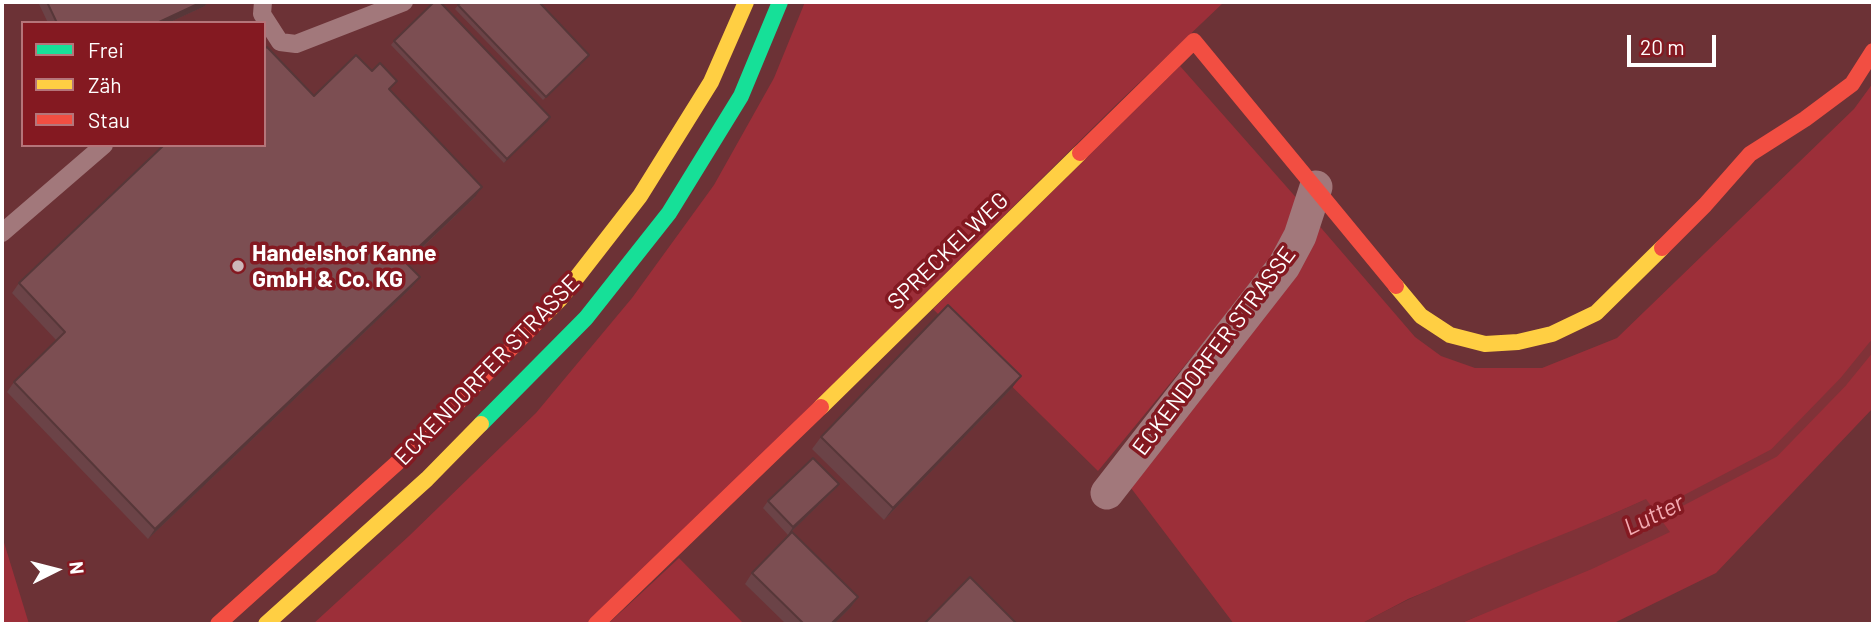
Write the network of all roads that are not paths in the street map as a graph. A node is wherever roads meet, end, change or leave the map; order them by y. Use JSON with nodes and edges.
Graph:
{"nodes":[{"id":1,"x":404,"y":2,"type":"edge"},
{"id":2,"x":746,"y":2,"type":"edge"},
{"id":3,"x":780,"y":2,"type":"edge"},
{"id":4,"x":266,"y":23,"type":"edge"},
{"id":5,"x":1873,"y":51,"type":"edge"},
{"id":6,"x":101,"y":147,"type":"edge"},
{"id":7,"x":1316,"y":187,"type":"junction"},
{"id":8,"x":2,"y":233,"type":"edge"},
{"id":9,"x":1107,"y":493,"type":"dead end"},
{"id":10,"x":218,"y":624,"type":"edge"},
{"id":11,"x":266,"y":624,"type":"edge"},
{"id":12,"x":596,"y":624,"type":"edge"}],
"edges":[{"from":1,"to":4,"type":"lane"},
{"from":2,"to":10,"type":"street","name":"ECKENDORFER STRASSE"},
{"from":3,"to":11,"type":"street","name":"ECKENDORFER STRASSE"},
{"from":5,"to":7,"type":"street"},
{"from":6,"to":8,"type":"lane"},
{"from":7,"to":9,"type":"street","name":"ECKENDORFER STRASSE"},
{"from":7,"to":12,"type":"street","name":"SPRECKELWEG"}]}
